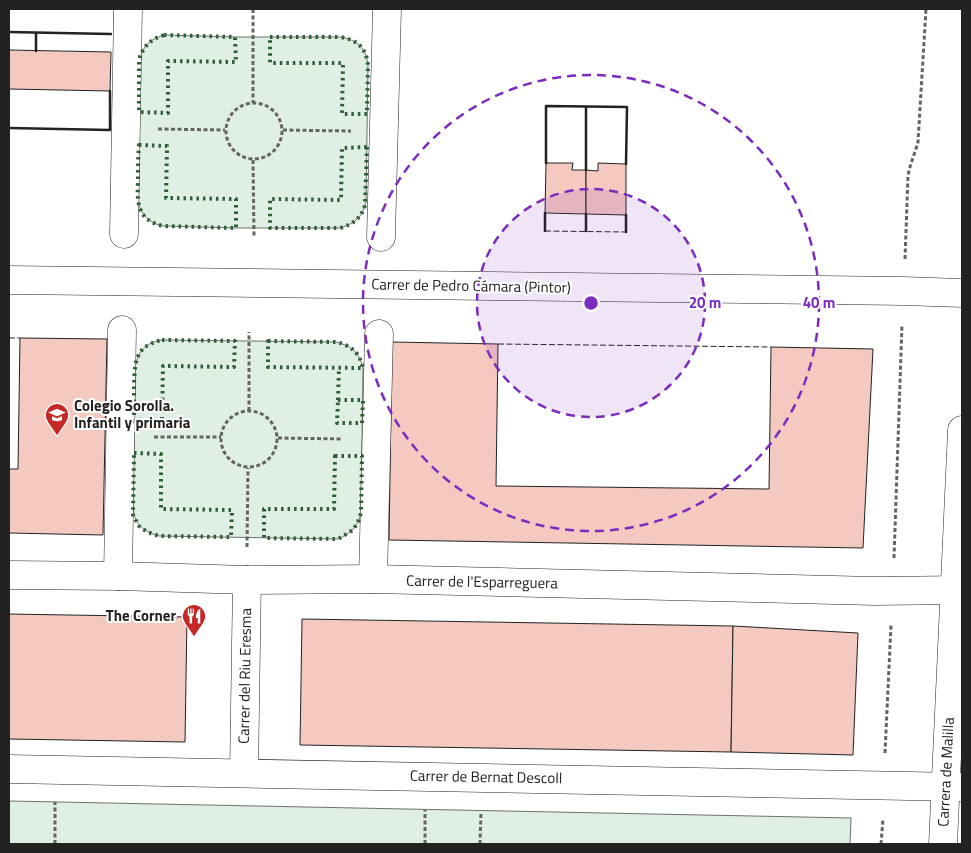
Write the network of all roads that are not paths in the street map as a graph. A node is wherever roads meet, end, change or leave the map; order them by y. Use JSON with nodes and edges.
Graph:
{"nodes":[{"id":1,"x":128,"y":9,"type":"edge"},
{"id":2,"x":387,"y":9,"type":"edge"},
{"id":3,"x":124,"y":234,"type":"dead end"},
{"id":4,"x":381,"y":237,"type":"dead end"},
{"id":5,"x":9,"y":280,"type":"edge"},
{"id":6,"x":962,"y":294,"type":"edge"},
{"id":7,"x":122,"y":330,"type":"dead end"},
{"id":8,"x":379,"y":334,"type":"dead end"},
{"id":9,"x":962,"y":430,"type":"edge"},
{"id":10,"x":9,"y":574,"type":"edge"},
{"id":11,"x":118,"y":576,"type":"junction"},
{"id":12,"x":373,"y":579,"type":"junction"},
{"id":13,"x":247,"y":580,"type":"junction"},
{"id":14,"x":959,"y":590,"type":"edge"},
{"id":15,"x":9,"y":769,"type":"edge"},
{"id":16,"x":244,"y":773,"type":"junction"},
{"id":17,"x":954,"y":786,"type":"edge"},
{"id":18,"x":943,"y":844,"type":"edge"}],
"edges":[{"from":1,"to":3,"type":"street"},
{"from":2,"to":4,"type":"street"},
{"from":5,"to":6,"type":"street","name":"Carrer de Pedro Cámara (Pintor)"},
{"from":7,"to":11,"type":"street"},
{"from":8,"to":12,"type":"street"},
{"from":9,"to":14,"type":"street","name":"Carrera de Malilla"},
{"from":10,"to":11,"type":"street","name":"Carrer de l'Esparreguera"},
{"from":11,"to":13,"type":"street","name":"Carrer de l'Esparreguera"},
{"from":12,"to":13,"type":"street","name":"Carrer de l'Esparreguera"},
{"from":12,"to":14,"type":"street","name":"Carrer de l'Esparreguera"},
{"from":13,"to":16,"type":"street","name":"Carrer del Riu Eresma"},
{"from":14,"to":17,"type":"street","name":"Carrera de Malilla"},
{"from":15,"to":16,"type":"street","name":"Carrer de Bernat Descoll"},
{"from":16,"to":17,"type":"street","name":"Carrer de Bernat Descoll"},
{"from":17,"to":18,"type":"street","name":"Carrera de Malilla"}]}
